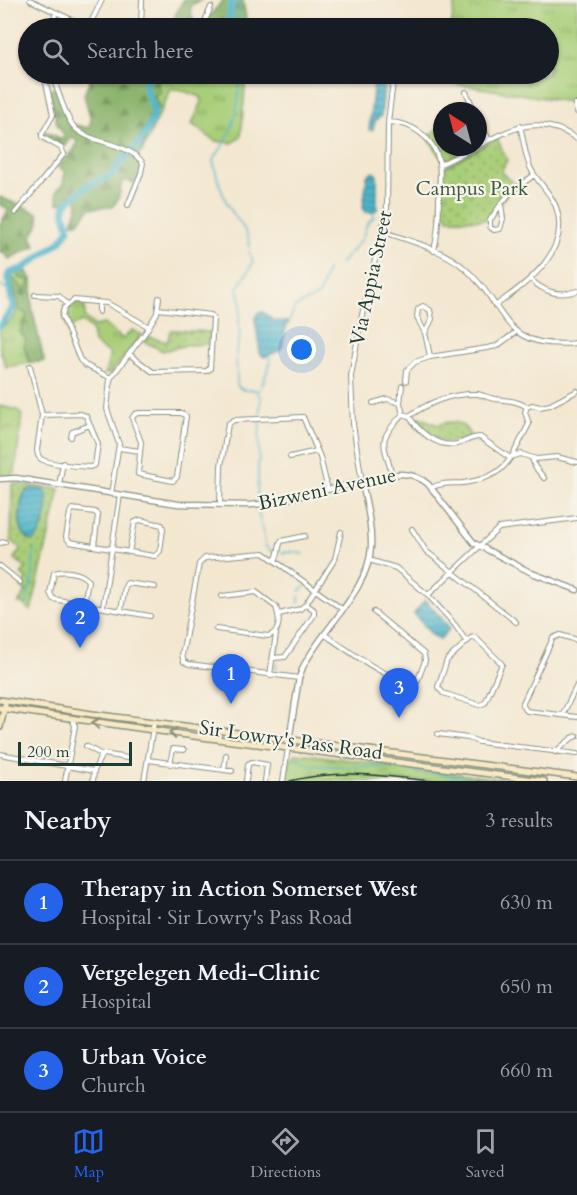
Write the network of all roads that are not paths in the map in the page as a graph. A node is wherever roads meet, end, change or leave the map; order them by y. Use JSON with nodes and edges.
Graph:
{"nodes":[{"id":1,"x":30,"y":0,"type":"edge"},
{"id":2,"x":102,"y":0,"type":"edge"},
{"id":3,"x":142,"y":0,"type":"edge"},
{"id":4,"x":211,"y":7,"type":"dead end"},
{"id":5,"x":55,"y":12,"type":"junction"},
{"id":6,"x":55,"y":18,"type":"edge"},
{"id":7,"x":67,"y":18,"type":"edge"},
{"id":8,"x":93,"y":18,"type":"edge"},
{"id":9,"x":141,"y":18,"type":"edge"},
{"id":10,"x":206,"y":18,"type":"edge"},
{"id":11,"x":46,"y":84,"type":"edge"},
{"id":12,"x":56,"y":84,"type":"edge"},
{"id":13,"x":393,"y":84,"type":"edge"},
{"id":14,"x":466,"y":92,"type":"dead end"},
{"id":15,"x":471,"y":102,"type":"edge"},
{"id":16,"x":575,"y":104,"type":"dead end"},
{"id":17,"x":577,"y":112,"type":"edge"},
{"id":18,"x":388,"y":122,"type":"junction"},
{"id":19,"x":520,"y":126,"type":"junction"},
{"id":20,"x":487,"y":136,"type":"edge"},
{"id":21,"x":577,"y":139,"type":"edge"},
{"id":22,"x":489,"y":140,"type":"joint"},
{"id":23,"x":457,"y":156,"type":"edge"},
{"id":24,"x":439,"y":165,"type":"junction"},
{"id":25,"x":534,"y":175,"type":"junction"},
{"id":26,"x":501,"y":204,"type":"junction"},
{"id":27,"x":128,"y":205,"type":"dead end"},
{"id":28,"x":15,"y":213,"type":"dead end"},
{"id":29,"x":382,"y":231,"type":"junction"},
{"id":30,"x":434,"y":251,"type":"junction"},
{"id":31,"x":531,"y":279,"type":"junction"},
{"id":32,"x":577,"y":291,"type":"edge"},
{"id":33,"x":35,"y":295,"type":"dead end"},
{"id":34,"x":159,"y":298,"type":"dead end"},
{"id":35,"x":99,"y":302,"type":"junction"},
{"id":36,"x":68,"y":305,"type":"junction"},
{"id":37,"x":495,"y":306,"type":"junction"},
{"id":38,"x":158,"y":309,"type":"junction"},
{"id":39,"x":99,"y":312,"type":"dead end"},
{"id":40,"x":149,"y":327,"type":"junction"},
{"id":41,"x":516,"y":332,"type":"junction"},
{"id":42,"x":425,"y":333,"type":"junction"},
{"id":43,"x":577,"y":343,"type":"edge"},
{"id":44,"x":129,"y":354,"type":"junction"},
{"id":45,"x":430,"y":357,"type":"junction"},
{"id":46,"x":30,"y":366,"type":"dead end"},
{"id":47,"x":111,"y":378,"type":"junction"},
{"id":48,"x":405,"y":381,"type":"dead end"},
{"id":49,"x":402,"y":386,"type":"dead end"},
{"id":50,"x":577,"y":391,"type":"edge"},
{"id":51,"x":373,"y":403,"type":"dead end"},
{"id":52,"x":400,"y":403,"type":"junction"},
{"id":53,"x":527,"y":407,"type":"junction"},
{"id":54,"x":403,"y":414,"type":"junction"},
{"id":55,"x":42,"y":415,"type":"junction"},
{"id":56,"x":409,"y":416,"type":"junction"},
{"id":57,"x":90,"y":425,"type":"junction"},
{"id":58,"x":71,"y":437,"type":"dead end"},
{"id":59,"x":119,"y":448,"type":"junction"},
{"id":60,"x":140,"y":451,"type":"junction"},
{"id":61,"x":318,"y":451,"type":"junction"},
{"id":62,"x":290,"y":457,"type":"dead end"},
{"id":63,"x":510,"y":458,"type":"junction"},
{"id":64,"x":532,"y":458,"type":"junction"},
{"id":65,"x":577,"y":462,"type":"edge"},
{"id":66,"x":63,"y":463,"type":"junction"},
{"id":67,"x":392,"y":475,"type":"junction"},
{"id":68,"x":544,"y":478,"type":"dead end"},
{"id":69,"x":0,"y":479,"type":"edge"},
{"id":70,"x":362,"y":482,"type":"junction"},
{"id":71,"x":59,"y":485,"type":"junction"},
{"id":72,"x":431,"y":488,"type":"junction"},
{"id":73,"x":328,"y":490,"type":"junction"},
{"id":74,"x":111,"y":494,"type":"junction"},
{"id":75,"x":120,"y":495,"type":"junction"},
{"id":76,"x":220,"y":506,"type":"junction"},
{"id":77,"x":577,"y":518,"type":"edge"},
{"id":78,"x":412,"y":529,"type":"dead end"},
{"id":79,"x":341,"y":532,"type":"dead end"},
{"id":80,"x":305,"y":536,"type":"dead end"},
{"id":81,"x":94,"y":546,"type":"junction"},
{"id":82,"x":479,"y":546,"type":"junction"},
{"id":83,"x":112,"y":549,"type":"junction"},
{"id":84,"x":129,"y":552,"type":"junction"},
{"id":85,"x":275,"y":560,"type":"junction"},
{"id":86,"x":369,"y":560,"type":"junction"},
{"id":87,"x":0,"y":566,"type":"edge"},
{"id":88,"x":452,"y":572,"type":"junction"},
{"id":89,"x":20,"y":582,"type":"dead end"},
{"id":90,"x":155,"y":587,"type":"dead end"},
{"id":91,"x":316,"y":589,"type":"junction"},
{"id":92,"x":577,"y":590,"type":"edge"},
{"id":93,"x":428,"y":595,"type":"junction"},
{"id":94,"x":222,"y":596,"type":"dead end"},
{"id":95,"x":84,"y":604,"type":"junction"},
{"id":96,"x":306,"y":604,"type":"junction"},
{"id":97,"x":102,"y":608,"type":"junction"},
{"id":98,"x":342,"y":609,"type":"junction"},
{"id":99,"x":121,"y":610,"type":"junction"},
{"id":100,"x":374,"y":612,"type":"dead end"},
{"id":101,"x":279,"y":614,"type":"junction"},
{"id":102,"x":150,"y":615,"type":"dead end"},
{"id":103,"x":516,"y":622,"type":"dead end"},
{"id":104,"x":216,"y":629,"type":"dead end"},
{"id":105,"x":276,"y":632,"type":"junction"},
{"id":106,"x":324,"y":634,"type":"junction"},
{"id":107,"x":577,"y":640,"type":"edge"},
{"id":108,"x":466,"y":641,"type":"junction"},
{"id":109,"x":273,"y":658,"type":"junction"},
{"id":110,"x":270,"y":675,"type":"junction"},
{"id":111,"x":299,"y":678,"type":"junction"},
{"id":112,"x":577,"y":685,"type":"edge"},
{"id":113,"x":1,"y":701,"type":"edge"},
{"id":114,"x":2,"y":708,"type":"edge"},
{"id":115,"x":563,"y":714,"type":"junction"},
{"id":116,"x":577,"y":717,"type":"edge"},
{"id":117,"x":72,"y":719,"type":"junction"},
{"id":118,"x":154,"y":722,"type":"junction"},
{"id":119,"x":0,"y":727,"type":"edge"},
{"id":120,"x":153,"y":730,"type":"junction"},
{"id":121,"x":438,"y":734,"type":"dead end"},
{"id":122,"x":577,"y":736,"type":"edge"},
{"id":123,"x":289,"y":740,"type":"junction"},
{"id":124,"x":86,"y":746,"type":"dead end"},
{"id":125,"x":288,"y":747,"type":"junction"},
{"id":126,"x":184,"y":750,"type":"dead end"},
{"id":127,"x":555,"y":752,"type":"junction"},
{"id":128,"x":0,"y":754,"type":"edge"},
{"id":129,"x":577,"y":754,"type":"edge"},
{"id":130,"x":102,"y":755,"type":"junction"},
{"id":131,"x":226,"y":755,"type":"dead end"},
{"id":132,"x":127,"y":758,"type":"dead end"},
{"id":133,"x":148,"y":760,"type":"junction"},
{"id":134,"x":170,"y":764,"type":"junction"},
{"id":135,"x":68,"y":766,"type":"junction"},
{"id":136,"x":224,"y":770,"type":"junction"},
{"id":137,"x":94,"y":771,"type":"junction"},
{"id":138,"x":232,"y":771,"type":"dead end"},
{"id":139,"x":577,"y":777,"type":"edge"},
{"id":140,"x":65,"y":781,"type":"edge"},
{"id":141,"x":93,"y":781,"type":"edge"},
{"id":142,"x":144,"y":781,"type":"edge"},
{"id":143,"x":246,"y":781,"type":"edge"},
{"id":144,"x":265,"y":781,"type":"edge"},
{"id":145,"x":283,"y":781,"type":"edge"},
{"id":146,"x":544,"y":781,"type":"edge"}],
"edges":[{"from":1,"to":5,"type":"street"},
{"from":2,"to":8,"type":"street"},
{"from":3,"to":9,"type":"street"},
{"from":4,"to":10,"type":"street"},
{"from":5,"to":6,"type":"street"},
{"from":5,"to":7,"type":"street"},
{"from":11,"to":28,"type":"street"},
{"from":12,"to":27,"type":"street"},
{"from":13,"to":18,"type":"street","name":"Via Appia Street"},
{"from":14,"to":15,"type":"street"},
{"from":16,"to":17,"type":"street"},
{"from":18,"to":24,"type":"street"},
{"from":18,"to":29,"type":"street","name":"Via Appia Street"},
{"from":19,"to":21,"type":"street"},
{"from":19,"to":22,"type":"street"},
{"from":19,"to":25,"type":"street"},
{"from":20,"to":22,"type":"street"},
{"from":23,"to":24,"type":"street"},
{"from":24,"to":30,"type":"street"},
{"from":25,"to":26,"type":"street"},
{"from":25,"to":31,"type":"street"},
{"from":26,"to":26,"type":"street"},
{"from":29,"to":30,"type":"street"},
{"from":29,"to":70,"type":"street","name":"Via Appia Street"},
{"from":30,"to":37,"type":"street"},
{"from":31,"to":32,"type":"street"},
{"from":31,"to":37,"type":"street"},
{"from":33,"to":36,"type":"street"},
{"from":34,"to":38,"type":"street"},
{"from":35,"to":36,"type":"street"},
{"from":35,"to":39,"type":"street"},
{"from":35,"to":40,"type":"street"},
{"from":36,"to":47,"type":"street"},
{"from":37,"to":41,"type":"street"},
{"from":38,"to":40,"type":"street"},
{"from":38,"to":44,"type":"street"},
{"from":40,"to":44,"type":"street"},
{"from":41,"to":43,"type":"street"},
{"from":41,"to":45,"type":"street"},
{"from":42,"to":42,"type":"street"},
{"from":42,"to":45,"type":"street"},
{"from":44,"to":47,"type":"street"},
{"from":45,"to":48,"type":"street"},
{"from":46,"to":55,"type":"street"},
{"from":47,"to":59,"type":"street"},
{"from":49,"to":52,"type":"street"},
{"from":50,"to":53,"type":"street"},
{"from":51,"to":52,"type":"street"},
{"from":52,"to":54,"type":"street"},
{"from":53,"to":56,"type":"street"},
{"from":53,"to":63,"type":"street"},
{"from":54,"to":56,"type":"street"},
{"from":54,"to":67,"type":"street"},
{"from":55,"to":57,"type":"street"},
{"from":55,"to":66,"type":"street"},
{"from":56,"to":63,"type":"street"},
{"from":57,"to":58,"type":"street"},
{"from":57,"to":66,"type":"street"},
{"from":59,"to":60,"type":"street"},
{"from":59,"to":74,"type":"street"},
{"from":60,"to":60,"type":"street"},
{"from":61,"to":62,"type":"street"},
{"from":61,"to":73,"type":"street"},
{"from":61,"to":76,"type":"street"},
{"from":63,"to":64,"type":"street"},
{"from":63,"to":72,"type":"street"},
{"from":64,"to":65,"type":"street"},
{"from":64,"to":68,"type":"street"},
{"from":66,"to":71,"type":"street"},
{"from":67,"to":70,"type":"street","name":"Bizweni Avenue"},
{"from":67,"to":72,"type":"street","name":"Bizweni Avenue"},
{"from":69,"to":71,"type":"street","name":"Bizweni Avenue"},
{"from":70,"to":73,"type":"street","name":"Bizweni Avenue"},
{"from":70,"to":86,"type":"street"},
{"from":71,"to":74,"type":"street","name":"Bizweni Avenue"},
{"from":72,"to":82,"type":"street","name":"Bizweni Avenue"},
{"from":73,"to":76,"type":"street","name":"Bizweni Avenue"},
{"from":74,"to":75,"type":"street","name":"Bizweni Avenue"},
{"from":75,"to":76,"type":"street","name":"Bizweni Avenue"},
{"from":75,"to":83,"type":"street"},
{"from":77,"to":82,"type":"street"},
{"from":78,"to":88,"type":"street"},
{"from":79,"to":91,"type":"street"},
{"from":80,"to":85,"type":"street"},
{"from":81,"to":81,"type":"street"},
{"from":81,"to":83,"type":"street"},
{"from":82,"to":88,"type":"street"},
{"from":82,"to":92,"type":"street","name":"Bizweni Avenue"},
{"from":83,"to":84,"type":"street"},
{"from":83,"to":97,"type":"street"},
{"from":84,"to":84,"type":"street"},
{"from":85,"to":91,"type":"street"},
{"from":85,"to":110,"type":"street"},
{"from":86,"to":93,"type":"street"},
{"from":86,"to":98,"type":"street"},
{"from":87,"to":89,"type":"street"},
{"from":88,"to":93,"type":"street"},
{"from":88,"to":103,"type":"street"},
{"from":90,"to":99,"type":"street"},
{"from":91,"to":96,"type":"street"},
{"from":91,"to":98,"type":"street"},
{"from":93,"to":108,"type":"street"},
{"from":94,"to":101,"type":"street"},
{"from":95,"to":95,"type":"street"},
{"from":95,"to":97,"type":"street"},
{"from":96,"to":101,"type":"street"},
{"from":96,"to":109,"type":"street"},
{"from":97,"to":99,"type":"street"},
{"from":98,"to":106,"type":"street"},
{"from":99,"to":102,"type":"street"},
{"from":100,"to":106,"type":"street"},
{"from":101,"to":105,"type":"street"},
{"from":104,"to":105,"type":"street"},
{"from":105,"to":109,"type":"street"},
{"from":106,"to":111,"type":"street"},
{"from":107,"to":115,"type":"street"},
{"from":108,"to":108,"type":"street"},
{"from":109,"to":110,"type":"street"},
{"from":110,"to":111,"type":"street"},
{"from":111,"to":123,"type":"street"},
{"from":112,"to":115,"type":"street"},
{"from":113,"to":114,"type":"main road"},
{"from":113,"to":118,"type":"main road","name":"Sir Lowry's Pass Road"},
{"from":114,"to":117,"type":"main road","name":"Sir Lowry's Pass Road"},
{"from":114,"to":119,"type":"main road"},
{"from":115,"to":116,"type":"street"},
{"from":120,"to":117,"type":"main road","name":"Sir Lowry's Pass Road","one_way":true},
{"from":117,"to":135,"type":"street"},
{"from":118,"to":120,"type":"street"},
{"from":118,"to":123,"type":"main road","name":"Sir Lowry's Pass Road"},
{"from":125,"to":120,"type":"main road","name":"Sir Lowry's Pass Road","one_way":true},
{"from":120,"to":133,"type":"street"},
{"from":121,"to":127,"type":"street"},
{"from":122,"to":127,"type":"street"},
{"from":123,"to":125,"type":"street"},
{"from":123,"to":139,"type":"main road","name":"Sir Lowry's Pass Road"},
{"from":124,"to":130,"type":"street"},
{"from":125,"to":145,"type":"street"},
{"from":125,"to":146,"type":"main road","name":"Sir Lowry's Pass Road"},
{"from":126,"to":134,"type":"street"},
{"from":127,"to":129,"type":"street"},
{"from":128,"to":135,"type":"street"},
{"from":130,"to":132,"type":"street"},
{"from":130,"to":137,"type":"street"},
{"from":131,"to":136,"type":"street"},
{"from":133,"to":134,"type":"street"},
{"from":133,"to":142,"type":"street"},
{"from":134,"to":136,"type":"street"},
{"from":135,"to":137,"type":"street"},
{"from":135,"to":140,"type":"street"},
{"from":136,"to":138,"type":"street"},
{"from":137,"to":141,"type":"street"},
{"from":143,"to":144,"type":"street"}]}
